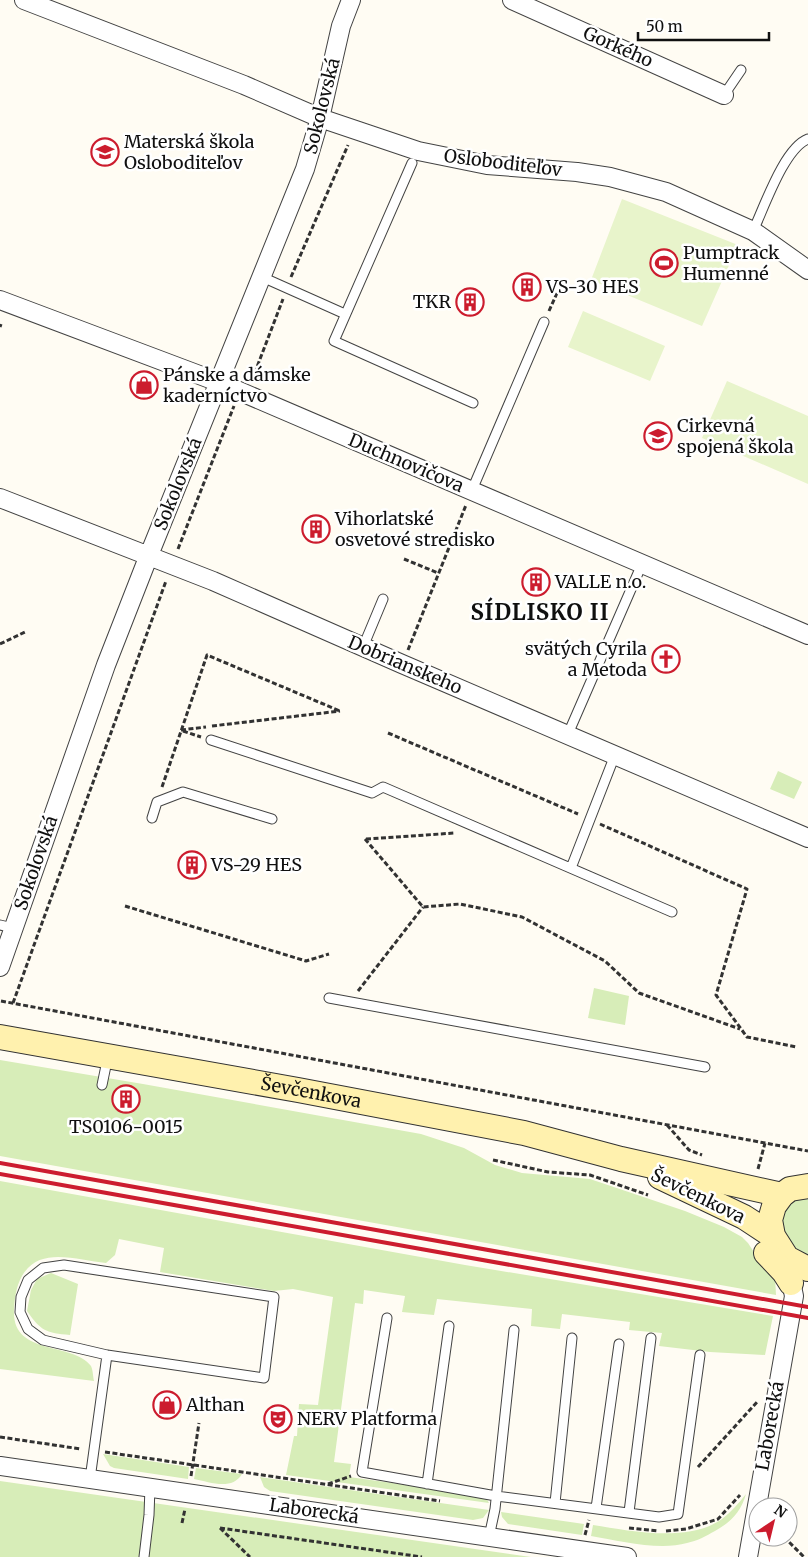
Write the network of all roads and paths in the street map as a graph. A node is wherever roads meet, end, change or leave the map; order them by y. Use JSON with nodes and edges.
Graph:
{"nodes":[{"id":1,"x":24,"y":0,"type":"edge"},
{"id":2,"x":351,"y":0,"type":"edge"},
{"id":3,"x":512,"y":0,"type":"edge"},
{"id":4,"x":741,"y":70,"type":"dead end"},
{"id":5,"x":724,"y":95,"type":"joint"},
{"id":6,"x":320,"y":118,"type":"junction"},
{"id":7,"x":808,"y":139,"type":"edge"},
{"id":8,"x":348,"y":143,"type":"dead end"},
{"id":9,"x":412,"y":163,"type":"dead end"},
{"id":10,"x":753,"y":232,"type":"junction"},
{"id":11,"x":808,"y":270,"type":"edge"},
{"id":12,"x":262,"y":277,"type":"junction"},
{"id":13,"x":287,"y":288,"type":"junction"},
{"id":14,"x":556,"y":293,"type":"dead end"},
{"id":15,"x":0,"y":300,"type":"edge"},
{"id":16,"x":346,"y":314,"type":"junction"},
{"id":17,"x":544,"y":322,"type":"joint"},
{"id":18,"x":218,"y":382,"type":"junction"},
{"id":19,"x":250,"y":385,"type":"dead end"},
{"id":20,"x":237,"y":399,"type":"dead end"},
{"id":21,"x":473,"y":403,"type":"dead end"},
{"id":22,"x":472,"y":490,"type":"junction"},
{"id":23,"x":0,"y":498,"type":"edge"},
{"id":24,"x":149,"y":555,"type":"junction"},
{"id":25,"x":404,"y":560,"type":"dead end"},
{"id":26,"x":172,"y":564,"type":"junction"},
{"id":27,"x":642,"y":564,"type":"junction"},
{"id":28,"x":438,"y":573,"type":"junction"},
{"id":29,"x":383,"y":599,"type":"dead end"},
{"id":30,"x":25,"y":632,"type":"dead end"},
{"id":31,"x":808,"y":635,"type":"edge"},
{"id":32,"x":0,"y":644,"type":"edge"},
{"id":33,"x":363,"y":647,"type":"junction"},
{"id":34,"x":402,"y":664,"type":"junction"},
{"id":35,"x":181,"y":730,"type":"junction"},
{"id":36,"x":388,"y":733,"type":"dead end"},
{"id":37,"x":568,"y":734,"type":"junction"},
{"id":38,"x":211,"y":740,"type":"joint"},
{"id":39,"x":615,"y":755,"type":"junction"},
{"id":40,"x":158,"y":802,"type":"junction"},
{"id":41,"x":152,"y":818,"type":"dead end"},
{"id":42,"x":272,"y":819,"type":"dead end"},
{"id":43,"x":590,"y":819,"type":"junction"},
{"id":44,"x":486,"y":831,"type":"junction"},
{"id":45,"x":808,"y":838,"type":"edge"},
{"id":46,"x":571,"y":868,"type":"junction"},
{"id":47,"x":125,"y":906,"type":"dead end"},
{"id":48,"x":423,"y":907,"type":"junction"},
{"id":49,"x":672,"y":912,"type":"dead end"},
{"id":50,"x":7,"y":927,"type":"edge"},
{"id":51,"x":329,"y":954,"type":"dead end"},
{"id":52,"x":0,"y":967,"type":"edge"},
{"id":53,"x":329,"y":998,"type":"dead end"},
{"id":54,"x":0,"y":1001,"type":"edge"},
{"id":55,"x":349,"y":1002,"type":"junction"},
{"id":56,"x":13,"y":1003,"type":"junction"},
{"id":57,"x":741,"y":1029,"type":"junction"},
{"id":58,"x":0,"y":1037,"type":"edge"},
{"id":59,"x":796,"y":1046,"type":"dead end"},
{"id":60,"x":108,"y":1056,"type":"junction"},
{"id":61,"x":705,"y":1067,"type":"dead end"},
{"id":62,"x":102,"y":1085,"type":"dead end"},
{"id":63,"x":667,"y":1125,"type":"junction"},
{"id":64,"x":765,"y":1144,"type":"junction"},
{"id":65,"x":808,"y":1151,"type":"edge"},
{"id":66,"x":706,"y":1156,"type":"dead end"},
{"id":67,"x":621,"y":1159,"type":"junction"},
{"id":68,"x":493,"y":1160,"type":"dead end"},
{"id":69,"x":757,"y":1174,"type":"dead end"},
{"id":70,"x":808,"y":1186,"type":"edge"},
{"id":71,"x":782,"y":1195,"type":"junction"},
{"id":72,"x":653,"y":1196,"type":"dead end"},
{"id":73,"x":750,"y":1221,"type":"junction"},
{"id":74,"x":773,"y":1236,"type":"junction"},
{"id":75,"x":800,"y":1284,"type":"edge"},
{"id":76,"x":387,"y":1318,"type":"dead end"},
{"id":77,"x":449,"y":1326,"type":"dead end"},
{"id":78,"x":514,"y":1330,"type":"dead end"},
{"id":79,"x":572,"y":1338,"type":"dead end"},
{"id":80,"x":651,"y":1338,"type":"dead end"},
{"id":81,"x":619,"y":1344,"type":"dead end"},
{"id":82,"x":107,"y":1355,"type":"junction"},
{"id":83,"x":700,"y":1355,"type":"dead end"},
{"id":84,"x":760,"y":1406,"type":"dead end"},
{"id":85,"x":199,"y":1423,"type":"dead end"},
{"id":86,"x":0,"y":1466,"type":"edge"},
{"id":87,"x":193,"y":1466,"type":"dead end"},
{"id":88,"x":362,"y":1472,"type":"junction"},
{"id":89,"x":90,"y":1479,"type":"junction"},
{"id":90,"x":328,"y":1484,"type":"dead end"},
{"id":91,"x":427,"y":1484,"type":"junction"},
{"id":92,"x":682,"y":1484,"type":"junction"},
{"id":93,"x":150,"y":1487,"type":"junction"},
{"id":94,"x":496,"y":1496,"type":"junction"},
{"id":95,"x":555,"y":1503,"type":"junction"},
{"id":96,"x":596,"y":1508,"type":"junction"},
{"id":97,"x":629,"y":1512,"type":"junction"},
{"id":98,"x":489,"y":1537,"type":"junction"},
{"id":99,"x":794,"y":1547,"type":"edge"},
{"id":100,"x":144,"y":1557,"type":"edge"},
{"id":101,"x":250,"y":1557,"type":"edge"},
{"id":102,"x":420,"y":1557,"type":"edge"},
{"id":103,"x":623,"y":1557,"type":"edge"},
{"id":104,"x":748,"y":1557,"type":"edge"},
{"id":105,"x":804,"y":1557,"type":"edge"}],
"edges":[{"from":1,"to":6,"type":"street","name":"Osloboditeľov"},
{"from":2,"to":6,"type":"street","name":"Sokolovská"},
{"from":3,"to":5,"type":"street","name":"Gorkého"},
{"from":4,"to":5,"type":"lane"},
{"from":6,"to":10,"type":"street","name":"Osloboditeľov"},
{"from":6,"to":12,"type":"street","name":"Sokolovská"},
{"from":7,"to":10,"type":"lane"},
{"from":8,"to":13,"type":"path"},
{"from":9,"to":16,"type":"lane"},
{"from":10,"to":11,"type":"street","name":"Osloboditeľov"},
{"from":12,"to":13,"type":"lane"},
{"from":12,"to":18,"type":"street","name":"Sokolovská"},
{"from":13,"to":16,"type":"lane"},
{"from":13,"to":19,"type":"path"},
{"from":14,"to":17,"type":"path"},
{"from":15,"to":18,"type":"street","name":"Duchnovičova"},
{"from":16,"to":21,"type":"lane"},
{"from":17,"to":22,"type":"lane"},
{"from":18,"to":22,"type":"street","name":"Duchnovičova"},
{"from":18,"to":24,"type":"street","name":"Sokolovská"},
{"from":20,"to":26,"type":"path"},
{"from":22,"to":27,"type":"street","name":"Duchnovičova"},
{"from":22,"to":28,"type":"path"},
{"from":23,"to":24,"type":"street","name":"Dobrianskeho"},
{"from":24,"to":26,"type":"street","name":"Dobrianskeho"},
{"from":24,"to":50,"type":"street","name":"Sokolovská"},
{"from":25,"to":28,"type":"path"},
{"from":26,"to":33,"type":"street","name":"Dobrianskeho"},
{"from":26,"to":56,"type":"path"},
{"from":27,"to":31,"type":"street","name":"Duchnovičova"},
{"from":27,"to":37,"type":"lane"},
{"from":28,"to":34,"type":"path"},
{"from":29,"to":33,"type":"lane"},
{"from":30,"to":32,"type":"path"},
{"from":33,"to":34,"type":"street","name":"Dobrianskeho"},
{"from":34,"to":37,"type":"street","name":"Dobrianskeho"},
{"from":35,"to":35,"type":"path"},
{"from":35,"to":38,"type":"path"},
{"from":35,"to":40,"type":"path"},
{"from":36,"to":43,"type":"path"},
{"from":37,"to":39,"type":"street","name":"Dobrianskeho"},
{"from":38,"to":44,"type":"lane"},
{"from":39,"to":43,"type":"lane"},
{"from":39,"to":45,"type":"street","name":"Dobrianskeho"},
{"from":40,"to":41,"type":"lane"},
{"from":40,"to":42,"type":"lane"},
{"from":43,"to":46,"type":"lane"},
{"from":43,"to":57,"type":"path"},
{"from":44,"to":46,"type":"lane"},
{"from":44,"to":48,"type":"path"},
{"from":46,"to":49,"type":"lane"},
{"from":47,"to":51,"type":"path"},
{"from":48,"to":55,"type":"path"},
{"from":48,"to":57,"type":"path"},
{"from":50,"to":52,"type":"street","name":"Sokolovská"},
{"from":53,"to":55,"type":"lane"},
{"from":54,"to":56,"type":"path"},
{"from":55,"to":61,"type":"lane"},
{"from":56,"to":63,"type":"path"},
{"from":57,"to":59,"type":"path"},
{"from":58,"to":60,"type":"main road","name":"Ševčenkova"},
{"from":60,"to":62,"type":"lane"},
{"from":60,"to":67,"type":"main road","name":"Ševčenkova"},
{"from":63,"to":64,"type":"path"},
{"from":63,"to":66,"type":"path"},
{"from":64,"to":65,"type":"path"},
{"from":64,"to":69,"type":"path"},
{"from":67,"to":71,"type":"main road","name":"Ševčenkova"},
{"from":67,"to":73,"type":"main road","name":"Ševčenkova"},
{"from":68,"to":72,"type":"path"},
{"from":70,"to":71,"type":"main road"},
{"from":71,"to":74,"type":"main road","name":"Ševčenkova"},
{"from":73,"to":74,"type":"main road","name":"Ševčenkova"},
{"from":73,"to":75,"type":"main road"},
{"from":74,"to":75,"type":"main road","name":"Ševčenkova"},
{"from":75,"to":104,"type":"street","name":"Laborecká"},
{"from":76,"to":88,"type":"lane"},
{"from":77,"to":91,"type":"lane"},
{"from":78,"to":94,"type":"lane"},
{"from":79,"to":95,"type":"lane"},
{"from":80,"to":97,"type":"lane"},
{"from":81,"to":96,"type":"lane"},
{"from":82,"to":82,"type":"lane"},
{"from":82,"to":89,"type":"lane"},
{"from":83,"to":92,"type":"lane"},
{"from":84,"to":92,"type":"path"},
{"from":85,"to":87,"type":"path"},
{"from":86,"to":89,"type":"street","name":"Laborecká"},
{"from":88,"to":90,"type":"path"},
{"from":88,"to":91,"type":"lane"},
{"from":89,"to":93,"type":"street","name":"Laborecká"},
{"from":91,"to":94,"type":"lane"},
{"from":92,"to":97,"type":"lane"},
{"from":93,"to":98,"type":"street","name":"Laborecká"},
{"from":93,"to":100,"type":"lane"},
{"from":94,"to":95,"type":"lane"},
{"from":94,"to":98,"type":"lane"},
{"from":95,"to":96,"type":"lane"},
{"from":96,"to":97,"type":"lane"},
{"from":98,"to":103,"type":"street","name":"Laborecká"},
{"from":99,"to":105,"type":"path"},
{"from":101,"to":102,"type":"path"}]}
